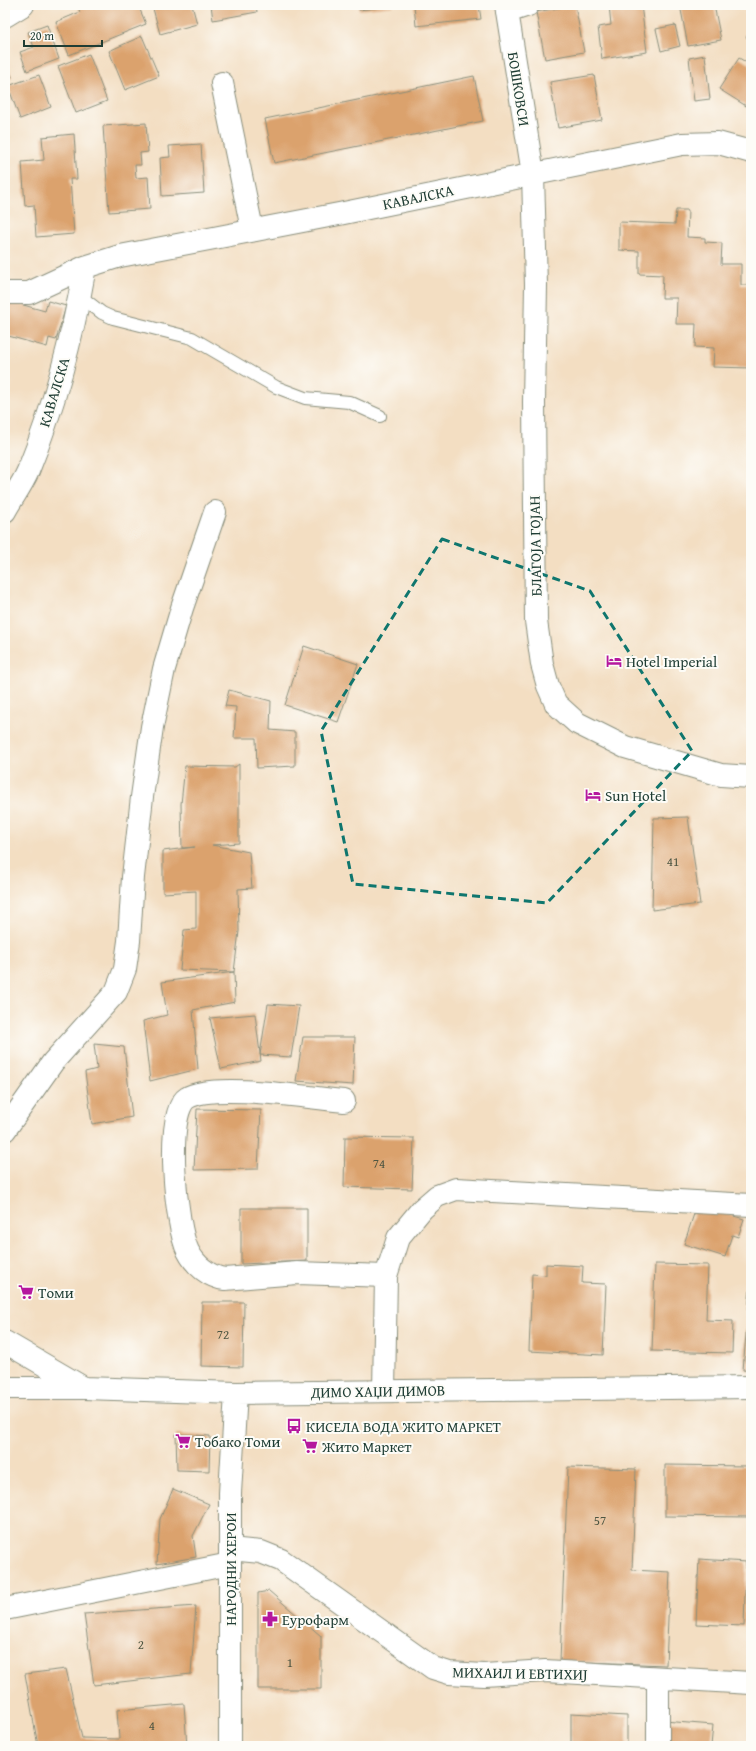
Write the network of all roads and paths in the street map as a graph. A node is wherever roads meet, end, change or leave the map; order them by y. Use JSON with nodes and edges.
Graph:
{"nodes":[{"id":1,"x":23,"y":5,"type":"edge"},
{"id":2,"x":528,"y":5,"type":"edge"},
{"id":3,"x":506,"y":8,"type":"edge"},
{"id":4,"x":5,"y":16,"type":"edge"},
{"id":5,"x":222,"y":83,"type":"dead end"},
{"id":6,"x":751,"y":152,"type":"edge"},
{"id":7,"x":533,"y":174,"type":"junction"},
{"id":8,"x":252,"y":229,"type":"junction"},
{"id":9,"x":85,"y":267,"type":"junction"},
{"id":10,"x":5,"y":293,"type":"edge"},
{"id":11,"x":80,"y":296,"type":"junction"},
{"id":12,"x":380,"y":416,"type":"dead end"},
{"id":13,"x":5,"y":511,"type":"edge"},
{"id":14,"x":216,"y":512,"type":"dead end"},
{"id":15,"x":751,"y":777,"type":"edge"},
{"id":16,"x":344,"y":1101,"type":"dead end"},
{"id":17,"x":5,"y":1130,"type":"edge"},
{"id":18,"x":751,"y":1204,"type":"edge"},
{"id":19,"x":386,"y":1276,"type":"junction"},
{"id":20,"x":5,"y":1342,"type":"edge"},
{"id":21,"x":751,"y":1387,"type":"edge"},
{"id":22,"x":5,"y":1388,"type":"edge"},
{"id":23,"x":84,"y":1388,"type":"junction"},
{"id":24,"x":384,"y":1391,"type":"junction"},
{"id":25,"x":236,"y":1393,"type":"junction"},
{"id":26,"x":230,"y":1556,"type":"junction"},
{"id":27,"x":5,"y":1609,"type":"edge"},
{"id":28,"x":658,"y":1679,"type":"junction"},
{"id":29,"x":751,"y":1683,"type":"edge"},
{"id":30,"x":230,"y":1746,"type":"edge"},
{"id":31,"x":658,"y":1746,"type":"edge"}],
"edges":[{"from":1,"to":4,"type":"street"},
{"from":2,"to":3,"type":"street"},
{"from":3,"to":7,"type":"street","name":"БОШКОВСИ"},
{"from":5,"to":8,"type":"street"},
{"from":6,"to":7,"type":"street","name":"КАВАЛСКА"},
{"from":7,"to":8,"type":"street","name":"КАВАЛСКА"},
{"from":7,"to":15,"type":"street","name":"БЛАГОЈА ГОЈАН"},
{"from":8,"to":9,"type":"street","name":"КАВАЛСКА"},
{"from":9,"to":10,"type":"street","name":"КАВАЛСКА"},
{"from":9,"to":11,"type":"street","name":"КАВАЛСКА"},
{"from":11,"to":12,"type":"lane"},
{"from":11,"to":13,"type":"street","name":"КАВАЛСКА"},
{"from":14,"to":17,"type":"street"},
{"from":16,"to":19,"type":"street"},
{"from":18,"to":19,"type":"street"},
{"from":19,"to":24,"type":"street"},
{"from":20,"to":23,"type":"street"},
{"from":21,"to":24,"type":"street","name":"ДИМО ХАЏИ ДИМОВ"},
{"from":22,"to":23,"type":"street","name":"ДИМО ХАЏИ ДИМОВ"},
{"from":23,"to":25,"type":"street","name":"ДИМО ХАЏИ ДИМОВ"},
{"from":24,"to":25,"type":"street","name":"ДИМО ХАЏИ ДИМОВ"},
{"from":25,"to":26,"type":"street","name":"НАРОДНИ ХЕРОИ"},
{"from":26,"to":27,"type":"street","name":"МИХАИЛ И ЕВТИХИЈ"},
{"from":26,"to":28,"type":"street","name":"МИХАИЛ И ЕВТИХИЈ"},
{"from":26,"to":30,"type":"street","name":"НАРОДНИ ХЕРОИ"},
{"from":28,"to":29,"type":"street","name":"МИХАИЛ И ЕВТИХИЈ"},
{"from":28,"to":31,"type":"street"}]}
